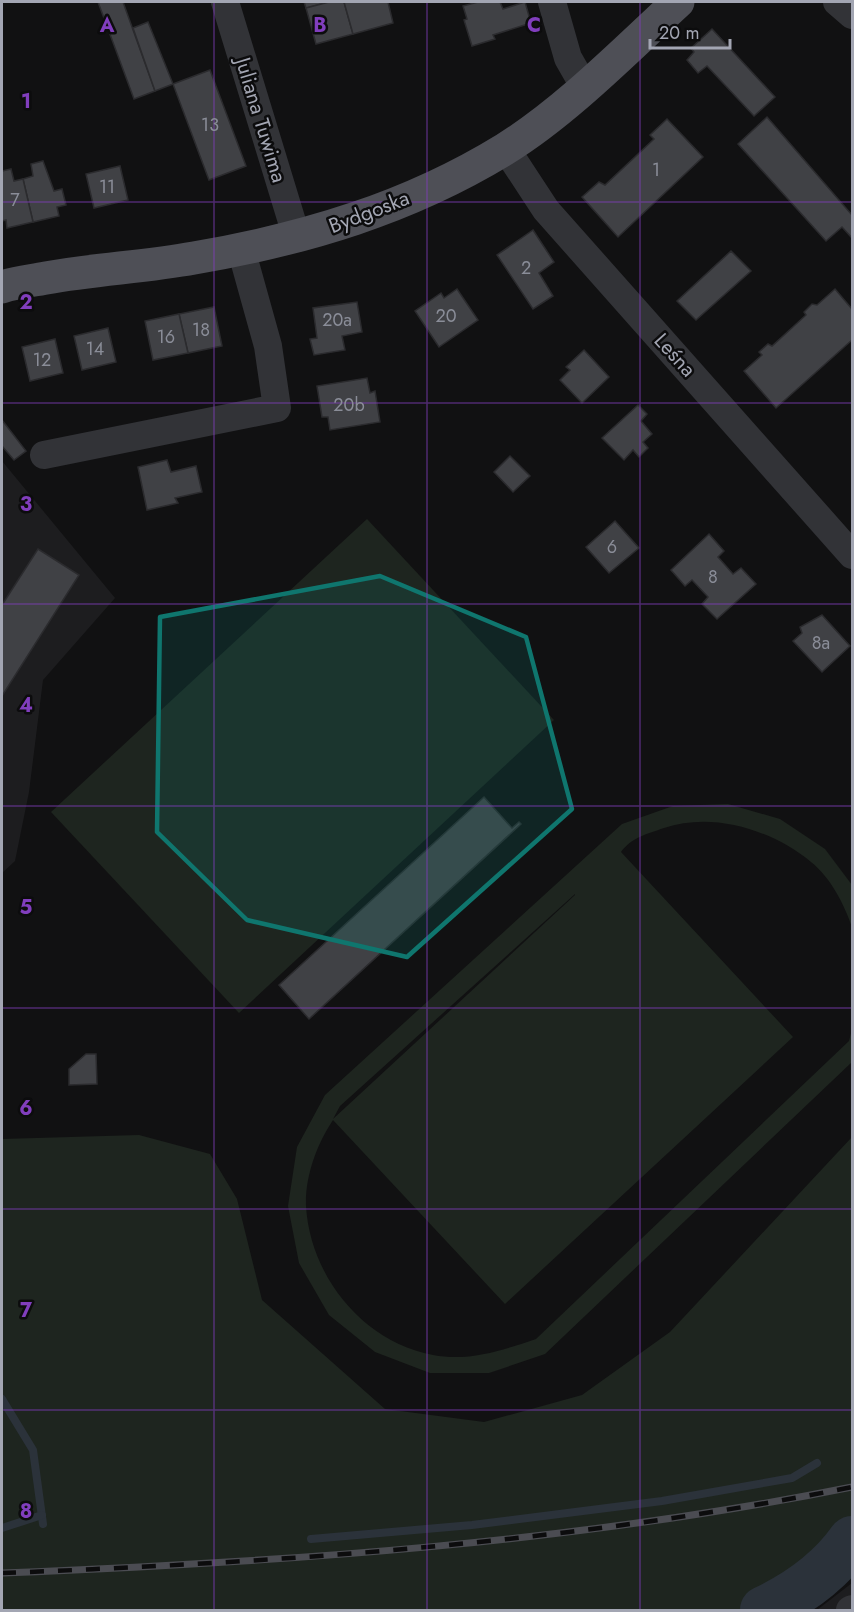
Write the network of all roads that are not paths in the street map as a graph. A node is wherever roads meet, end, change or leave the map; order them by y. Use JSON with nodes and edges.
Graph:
{"nodes":[{"id":1,"x":225,"y":2,"type":"edge"},
{"id":2,"x":552,"y":2,"type":"edge"},
{"id":3,"x":678,"y":2,"type":"edge"},
{"id":4,"x":837,"y":2,"type":"edge"},
{"id":5,"x":852,"y":15,"type":"edge"},
{"id":6,"x":584,"y":86,"type":"junction"},
{"id":7,"x":506,"y":148,"type":"junction"},
{"id":8,"x":297,"y":238,"type":"junction"},
{"id":9,"x":241,"y":249,"type":"junction"},
{"id":10,"x":2,"y":287,"type":"edge"},
{"id":11,"x":44,"y":455,"type":"dead end"},
{"id":12,"x":852,"y":555,"type":"edge"}],
"edges":[{"from":1,"to":8,"type":"street","name":"Juliana Tuwima"},
{"from":2,"to":6,"type":"street"},
{"from":3,"to":6,"type":"main road","name":"Bydgoska"},
{"from":4,"to":5,"type":"street"},
{"from":6,"to":7,"type":"main road","name":"Bydgoska"},
{"from":7,"to":8,"type":"main road","name":"Bydgoska"},
{"from":7,"to":12,"type":"street","name":"Leśna"},
{"from":8,"to":9,"type":"main road","name":"Bydgoska"},
{"from":9,"to":10,"type":"main road","name":"Bydgoska"},
{"from":9,"to":11,"type":"street"}]}
